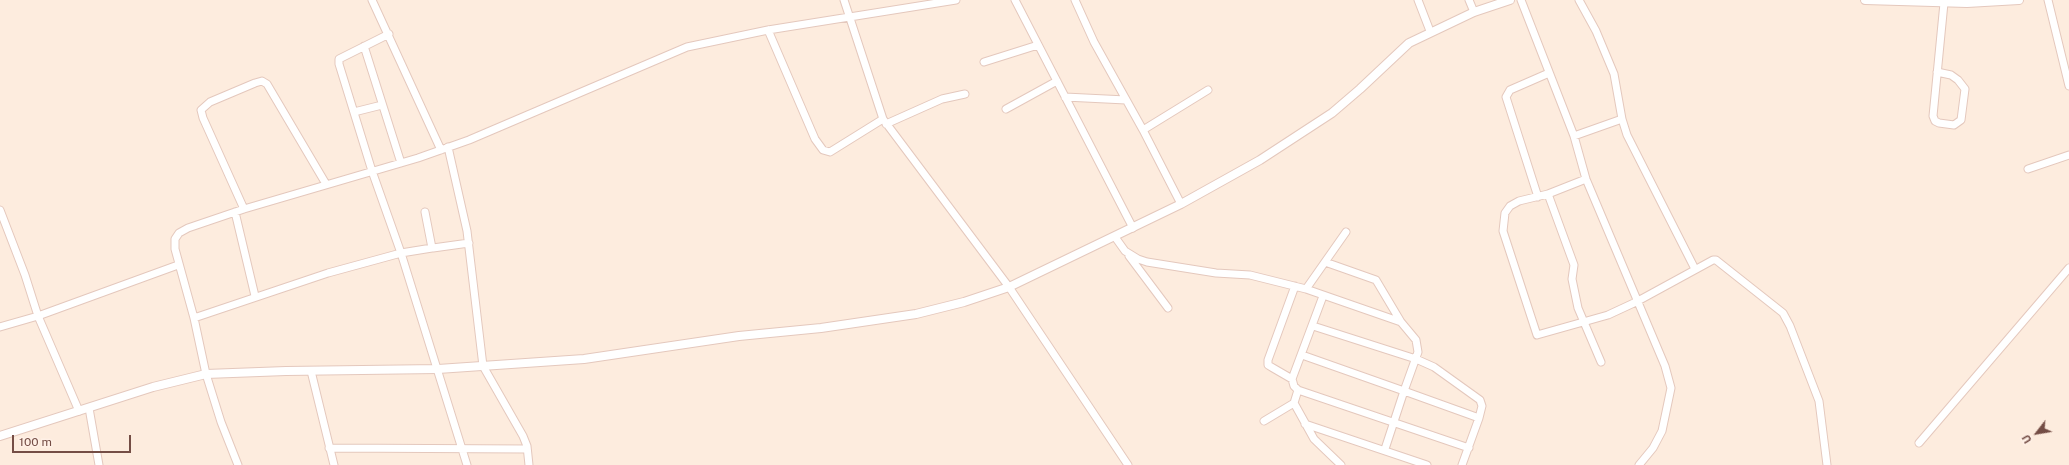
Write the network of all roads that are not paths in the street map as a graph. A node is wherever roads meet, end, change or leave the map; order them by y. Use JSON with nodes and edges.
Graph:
{"nodes":[{"id":1,"x":372,"y":0,"type":"edge"},
{"id":2,"x":844,"y":0,"type":"edge"},
{"id":3,"x":956,"y":0,"type":"edge"},
{"id":4,"x":1015,"y":0,"type":"edge"},
{"id":5,"x":1075,"y":0,"type":"edge"},
{"id":6,"x":1418,"y":0,"type":"edge"},
{"id":7,"x":1469,"y":0,"type":"edge"},
{"id":8,"x":1510,"y":0,"type":"edge"},
{"id":9,"x":1521,"y":0,"type":"edge"},
{"id":10,"x":1579,"y":0,"type":"edge"},
{"id":11,"x":1865,"y":0,"type":"edge"},
{"id":12,"x":2018,"y":0,"type":"edge"},
{"id":13,"x":2048,"y":0,"type":"edge"},
{"id":14,"x":1904,"y":1,"type":"edge"},
{"id":15,"x":2005,"y":1,"type":"edge"},
{"id":16,"x":920,"y":3,"type":"edge"},
{"id":17,"x":1944,"y":3,"type":"junction"},
{"id":18,"x":1474,"y":12,"type":"junction"},
{"id":19,"x":850,"y":16,"type":"junction"},
{"id":20,"x":768,"y":30,"type":"junction"},
{"id":21,"x":1430,"y":32,"type":"junction"},
{"id":22,"x":389,"y":34,"type":"junction"},
{"id":23,"x":1038,"y":45,"type":"junction"},
{"id":24,"x":364,"y":46,"type":"junction"},
{"id":25,"x":984,"y":62,"type":"dead end"},
{"id":26,"x":1937,"y":72,"type":"junction"},
{"id":27,"x":1549,"y":73,"type":"junction"},
{"id":28,"x":1057,"y":81,"type":"junction"},
{"id":29,"x":2069,"y":86,"type":"edge"},
{"id":30,"x":1208,"y":90,"type":"dead end"},
{"id":31,"x":965,"y":94,"type":"dead end"},
{"id":32,"x":1065,"y":97,"type":"junction"},
{"id":33,"x":1126,"y":100,"type":"junction"},
{"id":34,"x":382,"y":105,"type":"junction"},
{"id":35,"x":1006,"y":109,"type":"dead end"},
{"id":36,"x":354,"y":112,"type":"junction"},
{"id":37,"x":1622,"y":120,"type":"junction"},
{"id":38,"x":885,"y":121,"type":"junction"},
{"id":39,"x":1143,"y":130,"type":"junction"},
{"id":40,"x":1574,"y":136,"type":"junction"},
{"id":41,"x":444,"y":149,"type":"junction"},
{"id":42,"x":2069,"y":155,"type":"edge"},
{"id":43,"x":401,"y":163,"type":"junction"},
{"id":44,"x":2028,"y":168,"type":"dead end"},
{"id":45,"x":372,"y":171,"type":"junction"},
{"id":46,"x":1586,"y":179,"type":"junction"},
{"id":47,"x":326,"y":184,"type":"junction"},
{"id":48,"x":1548,"y":194,"type":"junction"},
{"id":49,"x":1538,"y":196,"type":"junction"},
{"id":50,"x":1181,"y":204,"type":"junction"},
{"id":51,"x":244,"y":209,"type":"junction"},
{"id":52,"x":0,"y":210,"type":"edge"},
{"id":53,"x":235,"y":212,"type":"junction"},
{"id":54,"x":425,"y":212,"type":"dead end"},
{"id":55,"x":1133,"y":228,"type":"junction"},
{"id":56,"x":1346,"y":232,"type":"dead end"},
{"id":57,"x":1115,"y":237,"type":"junction"},
{"id":58,"x":469,"y":243,"type":"junction"},
{"id":59,"x":433,"y":248,"type":"junction"},
{"id":60,"x":1125,"y":251,"type":"junction"},
{"id":61,"x":401,"y":253,"type":"junction"},
{"id":62,"x":1325,"y":262,"type":"junction"},
{"id":63,"x":178,"y":265,"type":"junction"},
{"id":64,"x":2069,"y":268,"type":"edge"},
{"id":65,"x":1695,"y":269,"type":"junction"},
{"id":66,"x":1295,"y":286,"type":"junction"},
{"id":67,"x":1009,"y":287,"type":"junction"},
{"id":68,"x":1306,"y":289,"type":"junction"},
{"id":69,"x":255,"y":296,"type":"junction"},
{"id":70,"x":1323,"y":296,"type":"junction"},
{"id":71,"x":1636,"y":302,"type":"junction"},
{"id":72,"x":1168,"y":308,"type":"dead end"},
{"id":73,"x":38,"y":316,"type":"junction"},
{"id":74,"x":194,"y":318,"type":"junction"},
{"id":75,"x":1583,"y":321,"type":"junction"},
{"id":76,"x":1401,"y":322,"type":"junction"},
{"id":77,"x":1313,"y":326,"type":"junction"},
{"id":78,"x":0,"y":327,"type":"edge"},
{"id":79,"x":1302,"y":356,"type":"junction"},
{"id":80,"x":1416,"y":359,"type":"junction"},
{"id":81,"x":1601,"y":362,"type":"dead end"},
{"id":82,"x":483,"y":366,"type":"junction"},
{"id":83,"x":438,"y":369,"type":"junction"},
{"id":84,"x":311,"y":371,"type":"junction"},
{"id":85,"x":206,"y":374,"type":"junction"},
{"id":86,"x":1292,"y":379,"type":"junction"},
{"id":87,"x":1298,"y":390,"type":"junction"},
{"id":88,"x":1404,"y":391,"type":"junction"},
{"id":89,"x":1294,"y":403,"type":"junction"},
{"id":90,"x":89,"y":408,"type":"junction"},
{"id":91,"x":79,"y":411,"type":"junction"},
{"id":92,"x":1479,"y":418,"type":"junction"},
{"id":93,"x":1264,"y":421,"type":"dead end"},
{"id":94,"x":1394,"y":421,"type":"junction"},
{"id":95,"x":1305,"y":424,"type":"junction"},
{"id":96,"x":0,"y":436,"type":"edge"},
{"id":97,"x":1919,"y":442,"type":"dead end"},
{"id":98,"x":329,"y":448,"type":"junction"},
{"id":99,"x":1469,"y":448,"type":"junction"},
{"id":100,"x":527,"y":449,"type":"junction"},
{"id":101,"x":1385,"y":449,"type":"junction"},
{"id":102,"x":463,"y":450,"type":"junction"},
{"id":103,"x":99,"y":465,"type":"edge"},
{"id":104,"x":238,"y":465,"type":"edge"},
{"id":105,"x":334,"y":465,"type":"edge"},
{"id":106,"x":467,"y":465,"type":"edge"},
{"id":107,"x":529,"y":465,"type":"edge"},
{"id":108,"x":1128,"y":465,"type":"edge"},
{"id":109,"x":1341,"y":465,"type":"edge"},
{"id":110,"x":1427,"y":465,"type":"edge"},
{"id":111,"x":1462,"y":465,"type":"edge"},
{"id":112,"x":1639,"y":465,"type":"edge"},
{"id":113,"x":1827,"y":465,"type":"edge"}],
"edges":[{"from":1,"to":22,"type":"street"},
{"from":2,"to":19,"type":"street"},
{"from":3,"to":16,"type":"street"},
{"from":4,"to":23,"type":"street"},
{"from":5,"to":33,"type":"street"},
{"from":6,"to":21,"type":"street"},
{"from":7,"to":18,"type":"street"},
{"from":8,"to":18,"type":"street"},
{"from":9,"to":27,"type":"street"},
{"from":10,"to":37,"type":"street"},
{"from":11,"to":14,"type":"street"},
{"from":12,"to":15,"type":"street"},
{"from":13,"to":29,"type":"street"},
{"from":14,"to":17,"type":"street"},
{"from":15,"to":17,"type":"street"},
{"from":16,"to":19,"type":"street"},
{"from":17,"to":26,"type":"street"},
{"from":18,"to":21,"type":"street"},
{"from":19,"to":20,"type":"street"},
{"from":19,"to":38,"type":"street"},
{"from":20,"to":38,"type":"street"},
{"from":20,"to":41,"type":"street"},
{"from":21,"to":50,"type":"street"},
{"from":22,"to":24,"type":"street"},
{"from":22,"to":41,"type":"street"},
{"from":23,"to":25,"type":"street"},
{"from":23,"to":28,"type":"street"},
{"from":24,"to":34,"type":"street"},
{"from":24,"to":36,"type":"street"},
{"from":26,"to":26,"type":"street"},
{"from":27,"to":40,"type":"street"},
{"from":27,"to":49,"type":"street"},
{"from":28,"to":32,"type":"street"},
{"from":28,"to":35,"type":"street"},
{"from":30,"to":39,"type":"street"},
{"from":31,"to":38,"type":"street"},
{"from":32,"to":33,"type":"street"},
{"from":32,"to":55,"type":"street"},
{"from":33,"to":39,"type":"street"},
{"from":34,"to":36,"type":"street"},
{"from":34,"to":43,"type":"street"},
{"from":36,"to":45,"type":"street"},
{"from":37,"to":40,"type":"street"},
{"from":37,"to":65,"type":"street"},
{"from":38,"to":67,"type":"street"},
{"from":39,"to":50,"type":"street"},
{"from":40,"to":46,"type":"street"},
{"from":41,"to":43,"type":"street"},
{"from":41,"to":58,"type":"street"},
{"from":42,"to":44,"type":"street"},
{"from":43,"to":45,"type":"street"},
{"from":45,"to":47,"type":"street"},
{"from":45,"to":61,"type":"street"},
{"from":46,"to":48,"type":"street"},
{"from":46,"to":71,"type":"street"},
{"from":47,"to":51,"type":"street"},
{"from":47,"to":51,"type":"street"},
{"from":48,"to":49,"type":"street"},
{"from":48,"to":75,"type":"street"},
{"from":49,"to":75,"type":"street"},
{"from":50,"to":55,"type":"street"},
{"from":51,"to":53,"type":"street"},
{"from":52,"to":73,"type":"street"},
{"from":53,"to":63,"type":"street"},
{"from":53,"to":69,"type":"street"},
{"from":54,"to":59,"type":"street"},
{"from":55,"to":57,"type":"street"},
{"from":56,"to":62,"type":"street"},
{"from":57,"to":60,"type":"street"},
{"from":57,"to":67,"type":"street"},
{"from":58,"to":59,"type":"street"},
{"from":58,"to":82,"type":"street"},
{"from":59,"to":61,"type":"street"},
{"from":60,"to":66,"type":"street"},
{"from":60,"to":72,"type":"street"},
{"from":61,"to":69,"type":"street"},
{"from":61,"to":83,"type":"street"},
{"from":62,"to":68,"type":"street"},
{"from":62,"to":76,"type":"street"},
{"from":63,"to":73,"type":"street"},
{"from":63,"to":74,"type":"street"},
{"from":64,"to":97,"type":"street"},
{"from":65,"to":71,"type":"street"},
{"from":65,"to":113,"type":"street"},
{"from":66,"to":68,"type":"street"},
{"from":66,"to":86,"type":"street"},
{"from":67,"to":82,"type":"street"},
{"from":67,"to":108,"type":"street"},
{"from":68,"to":70,"type":"street"},
{"from":69,"to":74,"type":"street"},
{"from":70,"to":76,"type":"street"},
{"from":70,"to":77,"type":"street"},
{"from":71,"to":75,"type":"street"},
{"from":71,"to":112,"type":"street"},
{"from":73,"to":78,"type":"street"},
{"from":73,"to":91,"type":"street"},
{"from":74,"to":85,"type":"street"},
{"from":75,"to":81,"type":"street"},
{"from":76,"to":80,"type":"street"},
{"from":77,"to":79,"type":"street"},
{"from":77,"to":80,"type":"street"},
{"from":79,"to":86,"type":"street"},
{"from":79,"to":88,"type":"street"},
{"from":80,"to":88,"type":"street"},
{"from":80,"to":92,"type":"street"},
{"from":82,"to":83,"type":"street"},
{"from":82,"to":100,"type":"street"},
{"from":83,"to":84,"type":"street"},
{"from":83,"to":102,"type":"street"},
{"from":84,"to":85,"type":"street"},
{"from":84,"to":98,"type":"street"},
{"from":85,"to":90,"type":"street"},
{"from":85,"to":104,"type":"street"},
{"from":86,"to":87,"type":"street"},
{"from":87,"to":89,"type":"street"},
{"from":87,"to":94,"type":"street"},
{"from":88,"to":92,"type":"street"},
{"from":88,"to":94,"type":"street"},
{"from":89,"to":93,"type":"street"},
{"from":89,"to":95,"type":"street"},
{"from":90,"to":91,"type":"street"},
{"from":90,"to":103,"type":"street"},
{"from":91,"to":96,"type":"street"},
{"from":92,"to":99,"type":"street"},
{"from":94,"to":99,"type":"street"},
{"from":94,"to":101,"type":"street"},
{"from":95,"to":101,"type":"street"},
{"from":95,"to":109,"type":"street"},
{"from":98,"to":102,"type":"street"},
{"from":98,"to":105,"type":"street"},
{"from":99,"to":111,"type":"street"},
{"from":100,"to":102,"type":"street"},
{"from":100,"to":107,"type":"street"},
{"from":101,"to":110,"type":"street"},
{"from":102,"to":106,"type":"street"}]}
